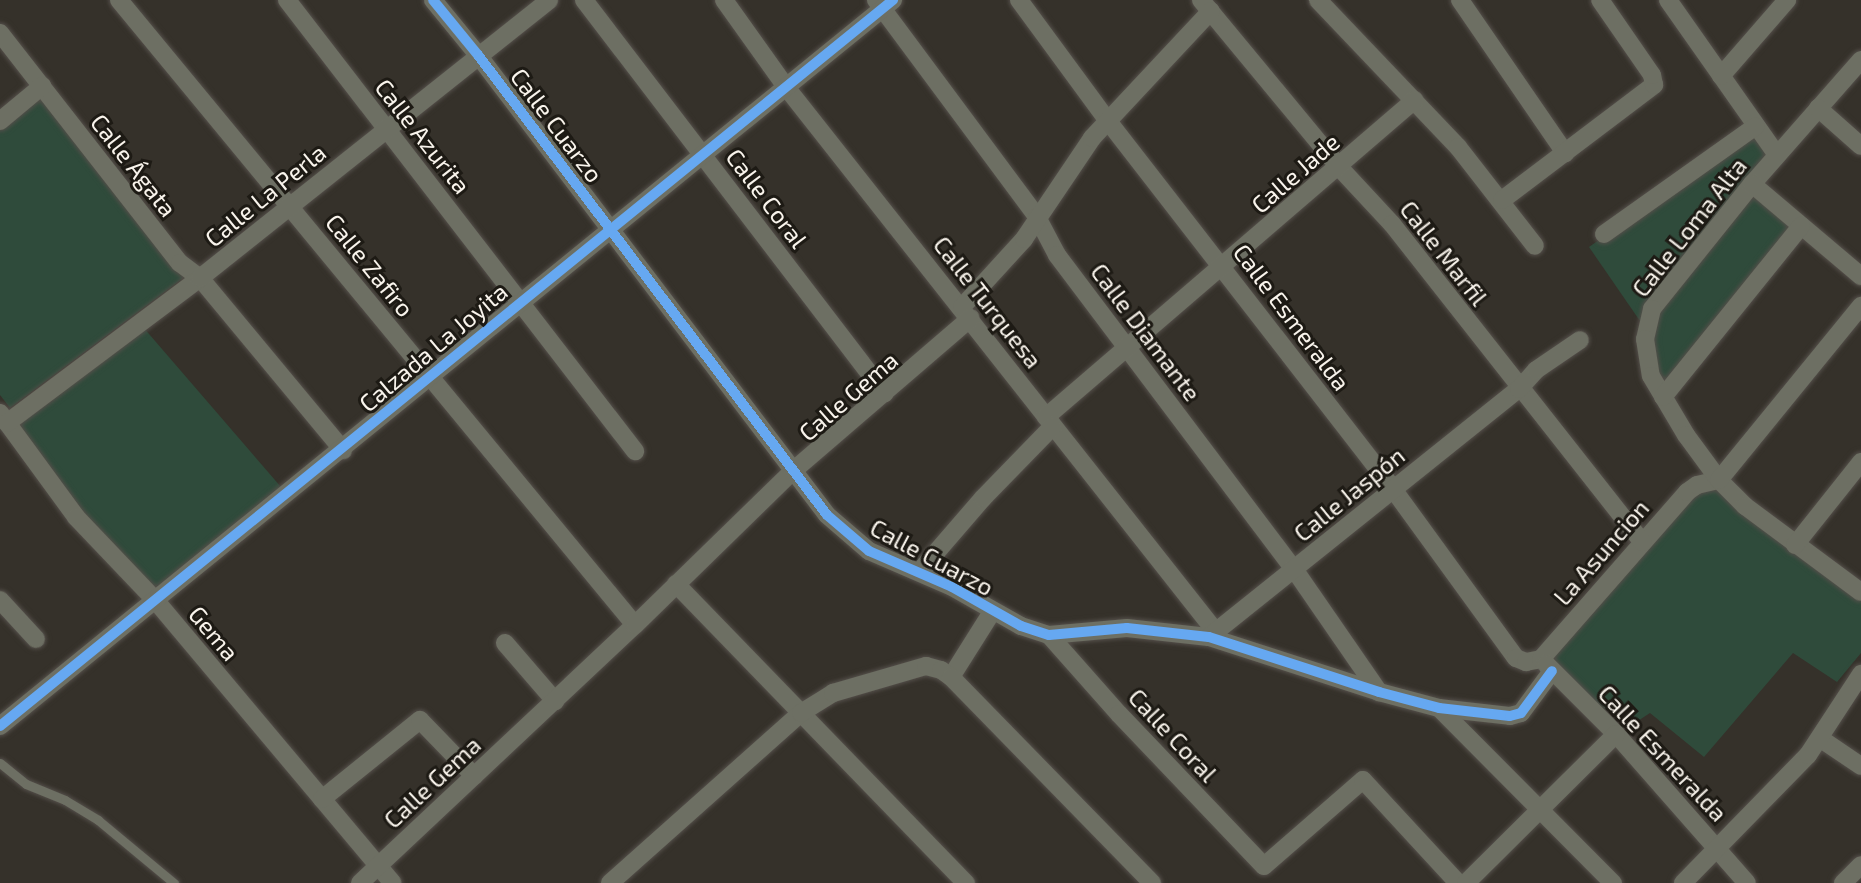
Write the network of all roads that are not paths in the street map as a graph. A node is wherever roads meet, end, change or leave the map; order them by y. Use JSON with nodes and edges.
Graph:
{"nodes":[{"id":1,"x":119,"y":0,"type":"edge"},
{"id":2,"x":287,"y":0,"type":"edge"},
{"id":3,"x":433,"y":0,"type":"edge"},
{"id":4,"x":549,"y":0,"type":"edge"},
{"id":5,"x":583,"y":0,"type":"edge"},
{"id":6,"x":724,"y":0,"type":"edge"},
{"id":7,"x":1019,"y":0,"type":"edge"},
{"id":8,"x":1318,"y":0,"type":"edge"},
{"id":9,"x":1460,"y":0,"type":"edge"},
{"id":10,"x":1600,"y":0,"type":"edge"},
{"id":11,"x":1668,"y":0,"type":"edge"},
{"id":12,"x":1787,"y":0,"type":"edge"},
{"id":13,"x":884,"y":3,"type":"edge"},
{"id":14,"x":1206,"y":6,"type":"edge"},
{"id":15,"x":0,"y":33,"type":"edge"},
{"id":16,"x":478,"y":55,"type":"junction"},
{"id":17,"x":1861,"y":60,"type":"edge"},
{"id":18,"x":1721,"y":76,"type":"junction"},
{"id":19,"x":42,"y":86,"type":"junction"},
{"id":20,"x":786,"y":87,"type":"junction"},
{"id":21,"x":1415,"y":100,"type":"junction"},
{"id":22,"x":1818,"y":108,"type":"junction"},
{"id":23,"x":0,"y":121,"type":"edge"},
{"id":24,"x":1108,"y":121,"type":"junction"},
{"id":25,"x":1756,"y":126,"type":"junction"},
{"id":26,"x":386,"y":129,"type":"junction"},
{"id":27,"x":1861,"y":146,"type":"edge"},
{"id":28,"x":1565,"y":153,"type":"junction"},
{"id":29,"x":702,"y":155,"type":"junction"},
{"id":30,"x":1777,"y":155,"type":"junction"},
{"id":31,"x":1339,"y":167,"type":"junction"},
{"id":32,"x":1752,"y":184,"type":"junction"},
{"id":33,"x":1502,"y":200,"type":"junction"},
{"id":34,"x":290,"y":206,"type":"junction"},
{"id":35,"x":1037,"y":217,"type":"junction"},
{"id":36,"x":1801,"y":226,"type":"junction"},
{"id":37,"x":610,"y":229,"type":"junction"},
{"id":38,"x":1604,"y":234,"type":"dead end"},
{"id":39,"x":1535,"y":246,"type":"dead end"},
{"id":40,"x":1224,"y":267,"type":"junction"},
{"id":41,"x":1861,"y":276,"type":"edge"},
{"id":42,"x":200,"y":278,"type":"junction"},
{"id":43,"x":520,"y":303,"type":"junction"},
{"id":44,"x":1861,"y":306,"type":"edge"},
{"id":45,"x":966,"y":312,"type":"junction"},
{"id":46,"x":1580,"y":340,"type":"dead end"},
{"id":47,"x":1126,"y":346,"type":"junction"},
{"id":48,"x":430,"y":376,"type":"junction"},
{"id":49,"x":1519,"y":388,"type":"junction"},
{"id":50,"x":885,"y":393,"type":"junction"},
{"id":51,"x":1663,"y":397,"type":"junction"},
{"id":52,"x":3,"y":418,"type":"edge"},
{"id":53,"x":1049,"y":422,"type":"junction"},
{"id":54,"x":343,"y":450,"type":"junction"},
{"id":55,"x":635,"y":451,"type":"dead end"},
{"id":56,"x":1861,"y":462,"type":"edge"},
{"id":57,"x":794,"y":470,"type":"junction"},
{"id":58,"x":1719,"y":480,"type":"junction"},
{"id":59,"x":1393,"y":489,"type":"junction"},
{"id":60,"x":1642,"y":542,"type":"junction"},
{"id":61,"x":1796,"y":545,"type":"junction"},
{"id":62,"x":1294,"y":569,"type":"junction"},
{"id":63,"x":920,"y":571,"type":"junction"},
{"id":64,"x":676,"y":584,"type":"junction"},
{"id":65,"x":1861,"y":593,"type":"edge"},
{"id":66,"x":0,"y":600,"type":"edge"},
{"id":67,"x":156,"y":601,"type":"junction"},
{"id":68,"x":992,"y":612,"type":"junction"},
{"id":69,"x":635,"y":625,"type":"junction"},
{"id":70,"x":1049,"y":635,"type":"junction"},
{"id":71,"x":1213,"y":635,"type":"junction"},
{"id":72,"x":36,"y":639,"type":"dead end"},
{"id":73,"x":505,"y":643,"type":"dead end"},
{"id":74,"x":1540,"y":664,"type":"junction"},
{"id":75,"x":1861,"y":674,"type":"edge"},
{"id":76,"x":951,"y":677,"type":"junction"},
{"id":77,"x":1379,"y":692,"type":"junction"},
{"id":78,"x":555,"y":701,"type":"junction"},
{"id":79,"x":1439,"y":708,"type":"junction"},
{"id":80,"x":801,"y":713,"type":"junction"},
{"id":81,"x":0,"y":726,"type":"edge"},
{"id":82,"x":1616,"y":734,"type":"junction"},
{"id":83,"x":1821,"y":739,"type":"junction"},
{"id":84,"x":0,"y":763,"type":"edge"},
{"id":85,"x":1861,"y":766,"type":"edge"},
{"id":86,"x":474,"y":776,"type":"junction"},
{"id":87,"x":322,"y":799,"type":"junction"},
{"id":88,"x":1539,"y":808,"type":"junction"},
{"id":89,"x":1717,"y":848,"type":"junction"},
{"id":90,"x":378,"y":865,"type":"junction"},
{"id":91,"x":1861,"y":865,"type":"edge"},
{"id":92,"x":174,"y":883,"type":"edge"},
{"id":93,"x":360,"y":883,"type":"edge"},
{"id":94,"x":393,"y":883,"type":"edge"},
{"id":95,"x":610,"y":883,"type":"edge"},
{"id":96,"x":965,"y":883,"type":"edge"},
{"id":97,"x":1152,"y":883,"type":"edge"},
{"id":98,"x":1458,"y":883,"type":"edge"},
{"id":99,"x":1466,"y":883,"type":"edge"},
{"id":100,"x":1613,"y":883,"type":"edge"},
{"id":101,"x":1683,"y":883,"type":"edge"},
{"id":102,"x":1747,"y":883,"type":"edge"},
{"id":103,"x":1843,"y":883,"type":"edge"}],
"edges":[{"from":1,"to":34,"type":"street","name":"Calle Zafiro"},
{"from":2,"to":26,"type":"street","name":"Calle Azurita"},
{"from":3,"to":16,"type":"street","name":"Calle Cuarzo"},
{"from":4,"to":16,"type":"street","name":"Calle La Perla"},
{"from":5,"to":29,"type":"street","name":"Calle Coral"},
{"from":6,"to":20,"type":"street","name":"Calle Turquesa"},
{"from":7,"to":24,"type":"street","name":"Calle Esmeralda"},
{"from":8,"to":21,"type":"street"},
{"from":9,"to":28,"type":"street"},
{"from":10,"to":28,"type":"street"},
{"from":11,"to":18,"type":"street"},
{"from":12,"to":18,"type":"street"},
{"from":13,"to":20,"type":"street","name":"Calzada La Joyita"},
{"from":13,"to":35,"type":"street","name":"Calle Diamante"},
{"from":14,"to":24,"type":"street","name":"Calle Gema"},
{"from":14,"to":31,"type":"street","name":"Calle Marfil"},
{"from":15,"to":19,"type":"street","name":"Calle Ágata"},
{"from":16,"to":26,"type":"street","name":"Calle La Perla"},
{"from":16,"to":37,"type":"street","name":"Calle Cuarzo"},
{"from":17,"to":22,"type":"street","name":"Calle Loma Alta"},
{"from":18,"to":25,"type":"street"},
{"from":19,"to":23,"type":"street"},
{"from":19,"to":42,"type":"street","name":"Calle Ágata"},
{"from":20,"to":29,"type":"street","name":"Calzada La Joyita"},
{"from":20,"to":45,"type":"street","name":"Calle Turquesa"},
{"from":21,"to":31,"type":"street","name":"Calle Jade"},
{"from":21,"to":33,"type":"street"},
{"from":22,"to":27,"type":"street"},
{"from":22,"to":30,"type":"street","name":"Calle Loma Alta"},
{"from":24,"to":35,"type":"street","name":"Calle Gema"},
{"from":24,"to":40,"type":"street","name":"Calle Esmeralda"},
{"from":25,"to":30,"type":"street"},
{"from":25,"to":38,"type":"street"},
{"from":26,"to":34,"type":"street","name":"Calle La Perla"},
{"from":26,"to":43,"type":"street","name":"Calle Azurita"},
{"from":28,"to":33,"type":"street"},
{"from":29,"to":37,"type":"street","name":"Calzada La Joyita"},
{"from":29,"to":50,"type":"street","name":"Calle Coral"},
{"from":30,"to":32,"type":"street","name":"Calle Loma Alta"},
{"from":31,"to":40,"type":"street","name":"Calle Jade"},
{"from":31,"to":49,"type":"street","name":"Calle Marfil"},
{"from":32,"to":36,"type":"street"},
{"from":32,"to":51,"type":"street","name":"Calle Loma Alta"},
{"from":33,"to":39,"type":"street"},
{"from":34,"to":42,"type":"street","name":"Calle La Perla"},
{"from":34,"to":48,"type":"street","name":"Calle Zafiro"},
{"from":35,"to":45,"type":"street","name":"Calle Gema"},
{"from":35,"to":47,"type":"street","name":"Calle Diamante"},
{"from":36,"to":41,"type":"street"},
{"from":36,"to":51,"type":"street"},
{"from":37,"to":43,"type":"street","name":"Calzada La Joyita"},
{"from":37,"to":57,"type":"street","name":"Calle Cuarzo"},
{"from":40,"to":47,"type":"street","name":"Calle Jade"},
{"from":40,"to":59,"type":"street","name":"Calle Esmeralda"},
{"from":42,"to":52,"type":"street","name":"Calle La Perla"},
{"from":42,"to":54,"type":"street","name":"Calle Ágata"},
{"from":43,"to":48,"type":"street","name":"Calzada La Joyita"},
{"from":43,"to":55,"type":"street","name":"Calle Azurita"},
{"from":44,"to":58,"type":"street"},
{"from":45,"to":50,"type":"street","name":"Calle Gema"},
{"from":45,"to":53,"type":"street","name":"Calle Turquesa"},
{"from":46,"to":49,"type":"street","name":"Calle Jaspón"},
{"from":47,"to":53,"type":"street","name":"Calle Jade"},
{"from":47,"to":62,"type":"street","name":"Calle Diamante"},
{"from":48,"to":54,"type":"street","name":"Calzada La Joyita"},
{"from":48,"to":69,"type":"street","name":"Calle Zafiro"},
{"from":49,"to":59,"type":"street","name":"Calle Jaspón"},
{"from":49,"to":60,"type":"street","name":"Calle Marfil"},
{"from":50,"to":57,"type":"street","name":"Calle Gema"},
{"from":51,"to":58,"type":"street","name":"Calle Loma Alta"},
{"from":52,"to":67,"type":"street","name":"Gema"},
{"from":53,"to":63,"type":"street","name":"Calle Jade"},
{"from":53,"to":71,"type":"street","name":"Calle Turquesa"},
{"from":54,"to":67,"type":"street","name":"Calzada La Joyita"},
{"from":56,"to":61,"type":"street"},
{"from":57,"to":63,"type":"street","name":"Calle Cuarzo"},
{"from":57,"to":64,"type":"street","name":"Calle Gema"},
{"from":58,"to":60,"type":"street","name":"La Asuncion"},
{"from":58,"to":61,"type":"street","name":"Calle Loma Alta"},
{"from":59,"to":62,"type":"street","name":"Calle Jaspón"},
{"from":59,"to":74,"type":"street","name":"Calle Esmeralda"},
{"from":60,"to":74,"type":"street","name":"La Asuncion"},
{"from":61,"to":65,"type":"street","name":"Calle Loma Alta"},
{"from":62,"to":71,"type":"street","name":"Calle Jaspón"},
{"from":62,"to":77,"type":"street","name":"Calle Diamante"},
{"from":63,"to":68,"type":"street","name":"Calle Cuarzo"},
{"from":64,"to":69,"type":"street","name":"Calle Gema"},
{"from":64,"to":80,"type":"street"},
{"from":66,"to":72,"type":"street"},
{"from":67,"to":81,"type":"street","name":"Calzada La Joyita"},
{"from":67,"to":87,"type":"street","name":"Gema"},
{"from":68,"to":70,"type":"street","name":"Calle Cuarzo"},
{"from":68,"to":76,"type":"street"},
{"from":69,"to":78,"type":"street","name":"Calle Gema"},
{"from":70,"to":71,"type":"street","name":"Calle Cuarzo"},
{"from":70,"to":98,"type":"street","name":"Calle Coral"},
{"from":71,"to":77,"type":"street","name":"Calle Cuarzo"},
{"from":73,"to":78,"type":"street"},
{"from":74,"to":79,"type":"street","name":"Calle Cuarzo"},
{"from":74,"to":82,"type":"street","name":"Calle Esmeralda"},
{"from":75,"to":83,"type":"street"},
{"from":76,"to":80,"type":"street"},
{"from":76,"to":97,"type":"street"},
{"from":77,"to":79,"type":"street","name":"Calle Cuarzo"},
{"from":78,"to":86,"type":"street","name":"Calle Gema"},
{"from":79,"to":88,"type":"street"},
{"from":80,"to":95,"type":"street"},
{"from":80,"to":96,"type":"street"},
{"from":82,"to":88,"type":"street"},
{"from":82,"to":89,"type":"street","name":"Calle Esmeralda"},
{"from":83,"to":85,"type":"street"},
{"from":83,"to":89,"type":"street"},
{"from":84,"to":92,"type":"lane"},
{"from":86,"to":87,"type":"street"},
{"from":86,"to":90,"type":"street","name":"Calle Gema"},
{"from":87,"to":90,"type":"street","name":"Gema"},
{"from":88,"to":99,"type":"street"},
{"from":88,"to":100,"type":"street"},
{"from":89,"to":101,"type":"street"},
{"from":89,"to":102,"type":"street","name":"Calle Esmeralda"},
{"from":90,"to":93,"type":"street","name":"Calle Gema"},
{"from":90,"to":94,"type":"street","name":"Gema"},
{"from":91,"to":103,"type":"street"}]}
